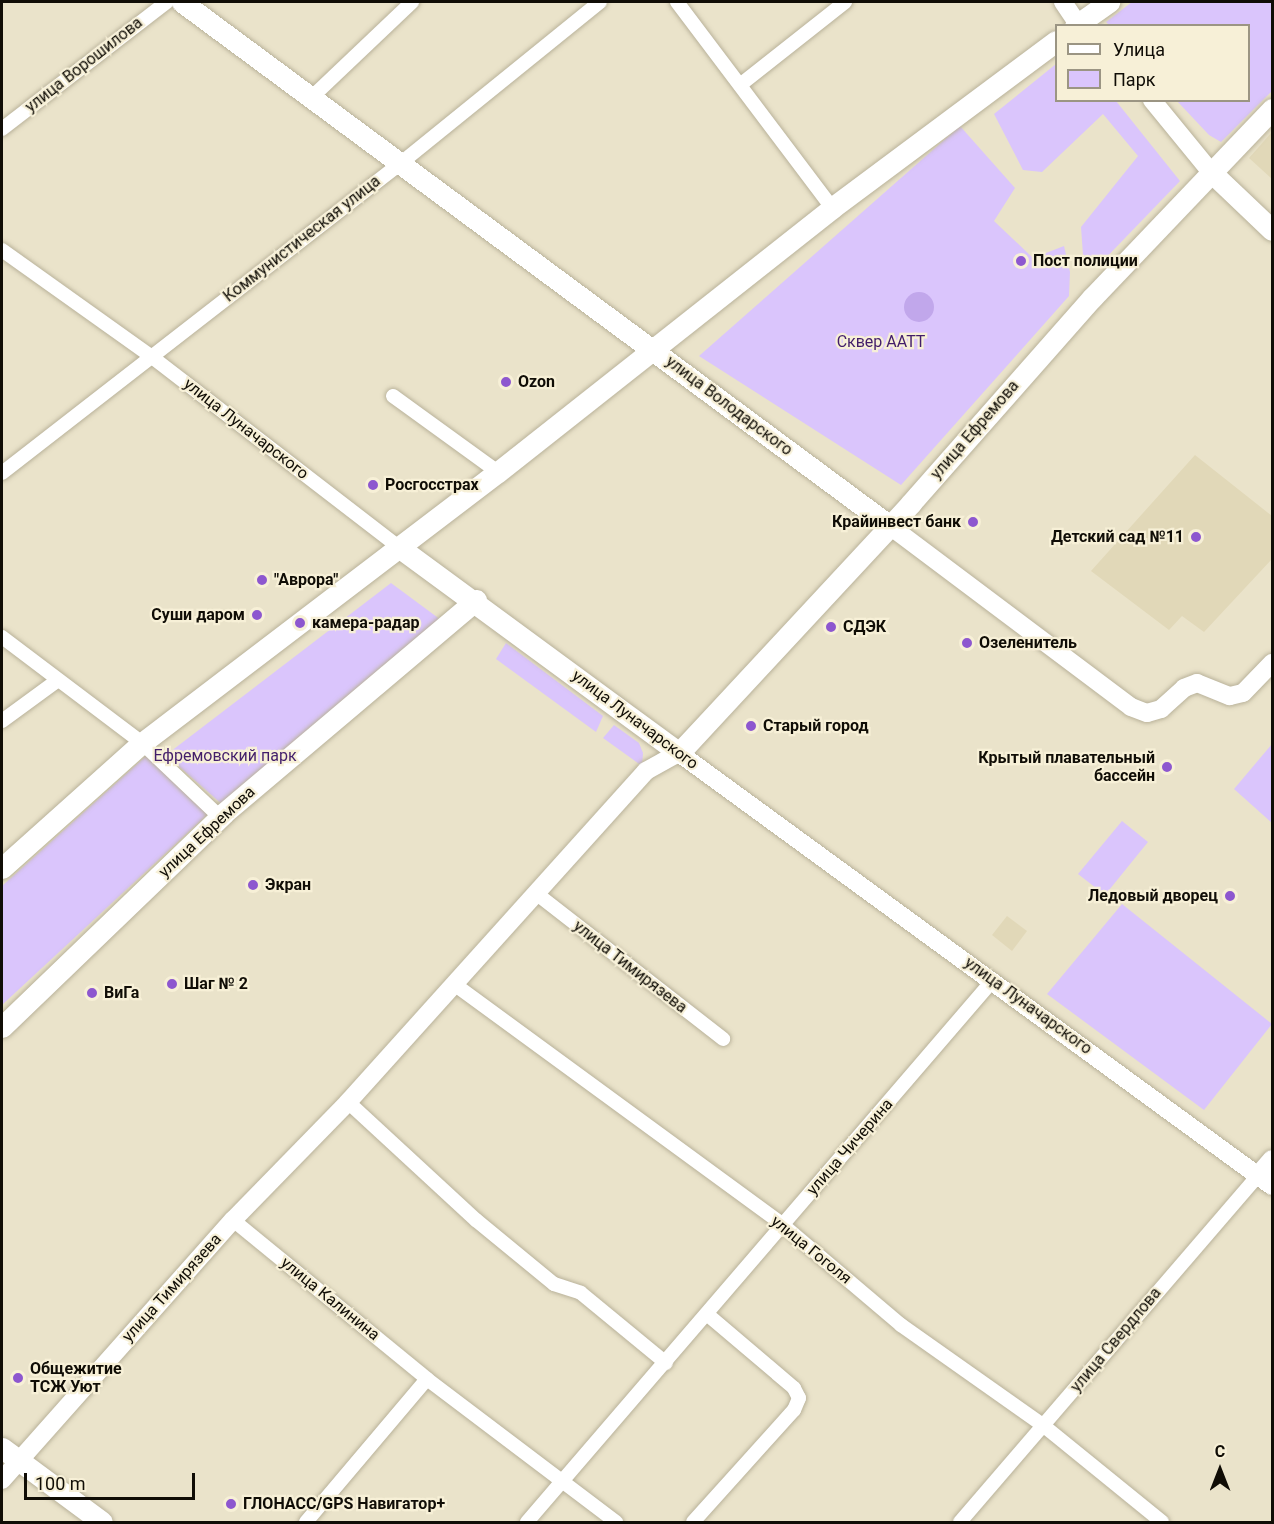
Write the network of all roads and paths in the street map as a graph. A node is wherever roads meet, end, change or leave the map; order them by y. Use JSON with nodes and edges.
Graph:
{"nodes":[{"id":1,"x":166,"y":2,"type":"edge"},
{"id":2,"x":182,"y":2,"type":"edge"},
{"id":3,"x":412,"y":2,"type":"edge"},
{"id":4,"x":600,"y":2,"type":"edge"},
{"id":5,"x":677,"y":2,"type":"edge"},
{"id":6,"x":846,"y":2,"type":"edge"},
{"id":7,"x":1063,"y":2,"type":"edge"},
{"id":8,"x":1109,"y":2,"type":"edge"},
{"id":9,"x":1076,"y":24,"type":"edge"},
{"id":10,"x":1078,"y":24,"type":"edge"},
{"id":11,"x":1055,"y":42,"type":"edge"},
{"id":12,"x":740,"y":85,"type":"junction"},
{"id":13,"x":312,"y":97,"type":"junction"},
{"id":14,"x":1154,"y":102,"type":"edge"},
{"id":15,"x":1272,"y":109,"type":"edge"},
{"id":16,"x":2,"y":129,"type":"edge"},
{"id":17,"x":401,"y":163,"type":"junction"},
{"id":18,"x":1211,"y":172,"type":"junction"},
{"id":19,"x":832,"y":208,"type":"junction"},
{"id":20,"x":1272,"y":230,"type":"edge"},
{"id":21,"x":2,"y":250,"type":"edge"},
{"id":22,"x":651,"y":348,"type":"junction"},
{"id":23,"x":152,"y":357,"type":"junction"},
{"id":24,"x":393,"y":396,"type":"dead end"},
{"id":25,"x":498,"y":472,"type":"junction"},
{"id":26,"x":2,"y":473,"type":"edge"},
{"id":27,"x":890,"y":526,"type":"junction"},
{"id":28,"x":400,"y":548,"type":"junction"},
{"id":29,"x":476,"y":600,"type":"junction"},
{"id":30,"x":2,"y":637,"type":"edge"},
{"id":31,"x":1272,"y":663,"type":"edge"},
{"id":32,"x":58,"y":680,"type":"junction"},
{"id":33,"x":2,"y":721,"type":"edge"},
{"id":34,"x":142,"y":743,"type":"junction"},
{"id":35,"x":679,"y":753,"type":"junction"},
{"id":36,"x":220,"y":817,"type":"junction"},
{"id":37,"x":2,"y":868,"type":"edge"},
{"id":38,"x":537,"y":894,"type":"junction"},
{"id":39,"x":993,"y":980,"type":"junction"},
{"id":40,"x":454,"y":984,"type":"junction"},
{"id":41,"x":2,"y":1026,"type":"edge"},
{"id":42,"x":723,"y":1040,"type":"dead end"},
{"id":43,"x":348,"y":1102,"type":"junction"},
{"id":44,"x":1272,"y":1159,"type":"edge"},
{"id":45,"x":1257,"y":1175,"type":"junction"},
{"id":46,"x":1272,"y":1186,"type":"edge"},
{"id":47,"x":233,"y":1220,"type":"junction"},
{"id":48,"x":783,"y":1225,"type":"junction"},
{"id":49,"x":708,"y":1315,"type":"junction"},
{"id":50,"x":666,"y":1363,"type":"junction"},
{"id":51,"x":427,"y":1379,"type":"junction"},
{"id":52,"x":1044,"y":1426,"type":"junction"},
{"id":53,"x":10,"y":1455,"type":"edge"},
{"id":54,"x":2,"y":1480,"type":"edge"},
{"id":55,"x":561,"y":1484,"type":"junction"},
{"id":56,"x":102,"y":1522,"type":"edge"},
{"id":57,"x":306,"y":1522,"type":"edge"},
{"id":58,"x":528,"y":1522,"type":"edge"},
{"id":59,"x":616,"y":1522,"type":"edge"},
{"id":60,"x":693,"y":1522,"type":"edge"},
{"id":61,"x":960,"y":1522,"type":"edge"},
{"id":62,"x":1162,"y":1522,"type":"edge"}],
"edges":[{"from":1,"to":16,"type":"street","name":"улица Ворошилова"},
{"from":2,"to":13,"type":"main road","name":"улица Володарского"},
{"from":3,"to":13,"type":"street"},
{"from":4,"to":17,"type":"street","name":"Коммунистическая улица"},
{"from":5,"to":12,"type":"street"},
{"from":6,"to":12,"type":"street"},
{"from":7,"to":9,"type":"street"},
{"from":8,"to":10,"type":"main road"},
{"from":11,"to":19,"type":"main road"},
{"from":12,"to":19,"type":"street"},
{"from":13,"to":17,"type":"main road","name":"улица Володарского"},
{"from":14,"to":18,"type":"street"},
{"from":15,"to":18,"type":"main road","name":"улица Ефремова"},
{"from":17,"to":22,"type":"main road","name":"улица Володарского"},
{"from":17,"to":23,"type":"street","name":"Коммунистическая улица"},
{"from":18,"to":20,"type":"main road"},
{"from":18,"to":27,"type":"main road","name":"улица Ефремова"},
{"from":19,"to":22,"type":"main road"},
{"from":21,"to":23,"type":"street","name":"улица Луначарского"},
{"from":22,"to":25,"type":"main road"},
{"from":22,"to":27,"type":"main road","name":"улица Володарского"},
{"from":23,"to":26,"type":"street","name":"Коммунистическая улица"},
{"from":23,"to":28,"type":"street","name":"улица Луначарского"},
{"from":24,"to":25,"type":"street"},
{"from":25,"to":28,"type":"main road"},
{"from":27,"to":31,"type":"street","name":"улица Володарского"},
{"from":27,"to":35,"type":"main road","name":"улица Ефремова"},
{"from":28,"to":29,"type":"main road","name":"улица Луначарского"},
{"from":28,"to":34,"type":"main road"},
{"from":29,"to":35,"type":"main road","name":"улица Луначарского"},
{"from":29,"to":36,"type":"main road","name":"улица Ефремова"},
{"from":30,"to":32,"type":"street"},
{"from":32,"to":33,"type":"street"},
{"from":32,"to":34,"type":"street"},
{"from":34,"to":36,"type":"street"},
{"from":34,"to":37,"type":"main road"},
{"from":35,"to":38,"type":"street","name":"улица Тимирязева"},
{"from":35,"to":39,"type":"street","name":"улица Луначарского"},
{"from":36,"to":41,"type":"main road","name":"улица Ефремова"},
{"from":38,"to":40,"type":"street","name":"улица Тимирязева"},
{"from":38,"to":42,"type":"street","name":"улица Тимирязева"},
{"from":39,"to":45,"type":"street","name":"улица Луначарского"},
{"from":39,"to":48,"type":"street","name":"улица Чичерина"},
{"from":40,"to":43,"type":"street","name":"улица Тимирязева"},
{"from":40,"to":48,"type":"street","name":"улица Гоголя"},
{"from":43,"to":47,"type":"street","name":"улица Тимирязева"},
{"from":43,"to":50,"type":"street"},
{"from":44,"to":45,"type":"street","name":"улица Свердлова"},
{"from":45,"to":46,"type":"street","name":"улица Луначарского"},
{"from":45,"to":52,"type":"street","name":"улица Свердлова"},
{"from":47,"to":51,"type":"street","name":"улица Калинина"},
{"from":47,"to":53,"type":"street","name":"улица Тимирязева"},
{"from":48,"to":49,"type":"street","name":"улица Чичерина"},
{"from":48,"to":52,"type":"street","name":"улица Гоголя"},
{"from":49,"to":50,"type":"street","name":"улица Чичерина"},
{"from":49,"to":60,"type":"street"},
{"from":50,"to":55,"type":"street","name":"улица Чичерина"},
{"from":51,"to":55,"type":"street","name":"улица Калинина"},
{"from":51,"to":57,"type":"street"},
{"from":52,"to":61,"type":"street","name":"улица Свердлова"},
{"from":52,"to":62,"type":"street","name":"улица Гоголя"},
{"from":53,"to":54,"type":"street","name":"улица Тимирязева"},
{"from":53,"to":56,"type":"main road"},
{"from":55,"to":58,"type":"street","name":"улица Чичерина"},
{"from":55,"to":59,"type":"street","name":"улица Калинина"}]}
